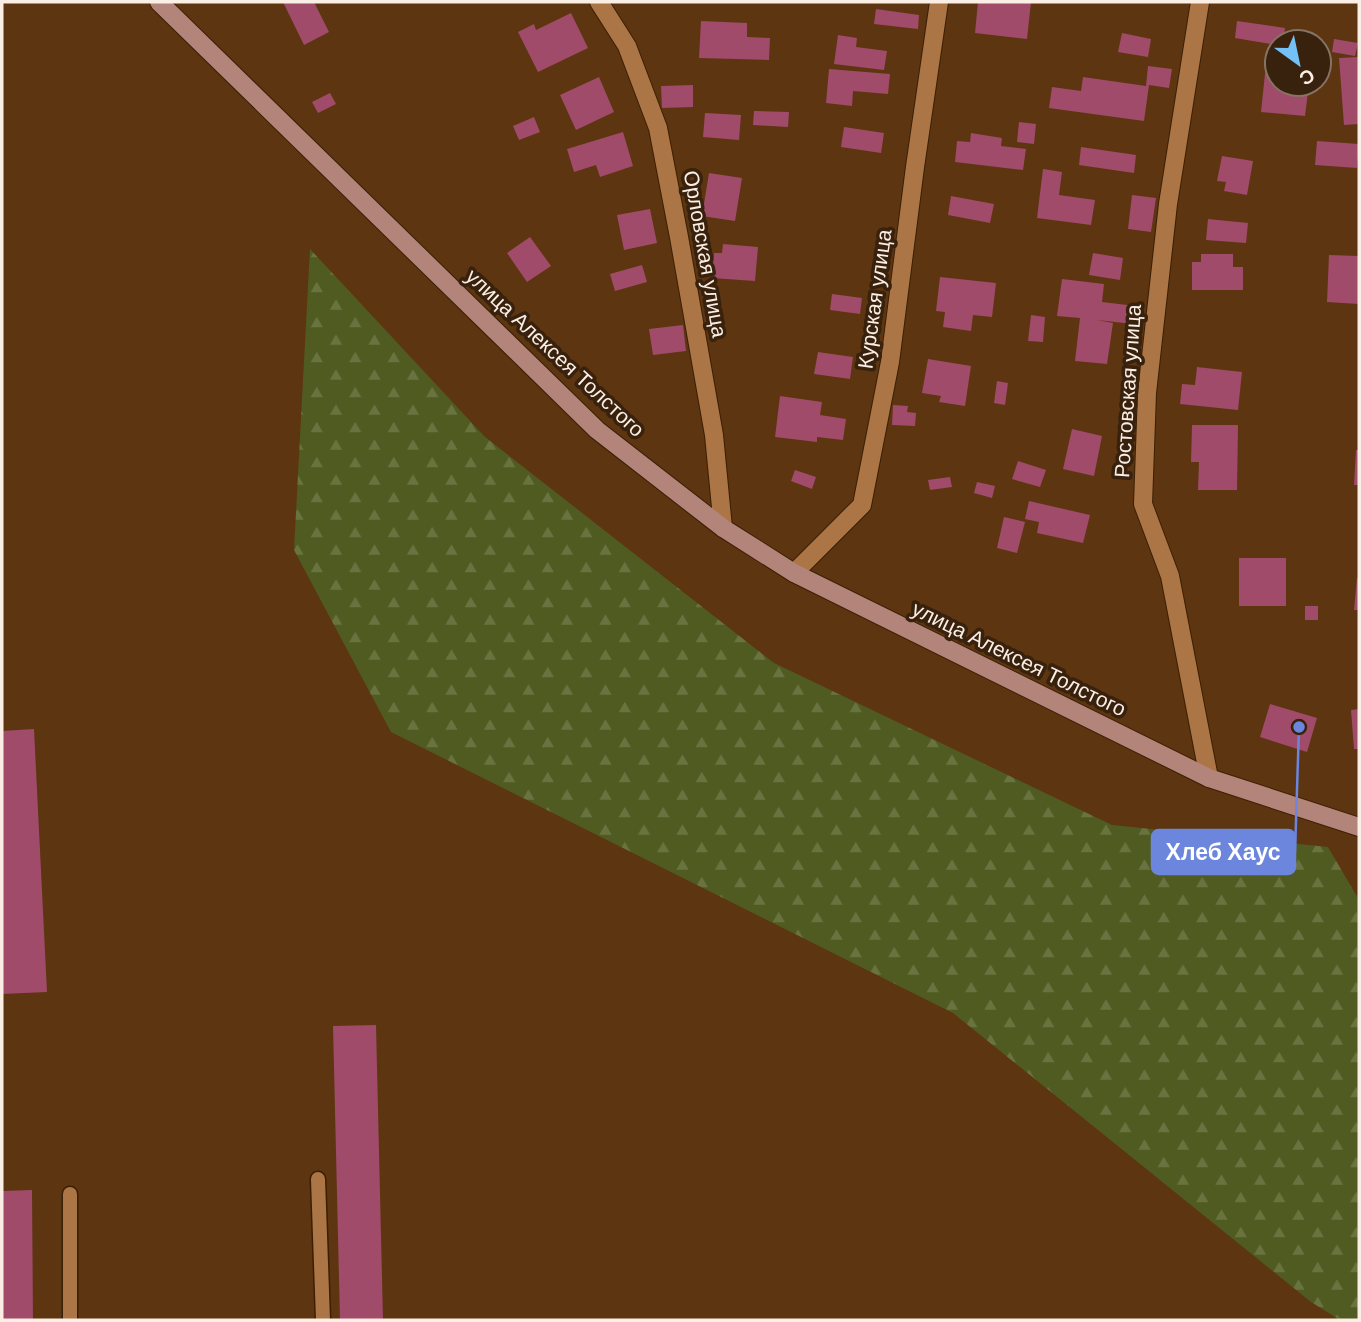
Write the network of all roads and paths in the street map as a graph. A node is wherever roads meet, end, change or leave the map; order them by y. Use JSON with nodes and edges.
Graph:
{"nodes":[{"id":1,"x":599,"y":2,"type":"edge"},
{"id":2,"x":939,"y":2,"type":"edge"},
{"id":3,"x":1200,"y":2,"type":"edge"},
{"id":4,"x":163,"y":3,"type":"edge"},
{"id":5,"x":723,"y":528,"type":"junction"},
{"id":6,"x":794,"y":573,"type":"junction"},
{"id":7,"x":1209,"y":778,"type":"junction"},
{"id":8,"x":1359,"y":827,"type":"edge"},
{"id":9,"x":318,"y":1179,"type":"dead end"},
{"id":10,"x":70,"y":1194,"type":"dead end"},
{"id":11,"x":69,"y":1320,"type":"edge"},
{"id":12,"x":323,"y":1320,"type":"edge"}],
"edges":[{"from":1,"to":5,"type":"street","name":"Орловская улица"},
{"from":2,"to":6,"type":"street","name":"Курская улица"},
{"from":3,"to":7,"type":"street","name":"Ростовская улица"},
{"from":4,"to":5,"type":"street","name":"улица Алексея Толстого"},
{"from":5,"to":6,"type":"street","name":"улица Алексея Толстого"},
{"from":6,"to":7,"type":"street","name":"улица Алексея Толстого"},
{"from":7,"to":8,"type":"street","name":"улица Алексея Толстого"},
{"from":9,"to":12,"type":"lane"},
{"from":10,"to":11,"type":"lane"}]}
